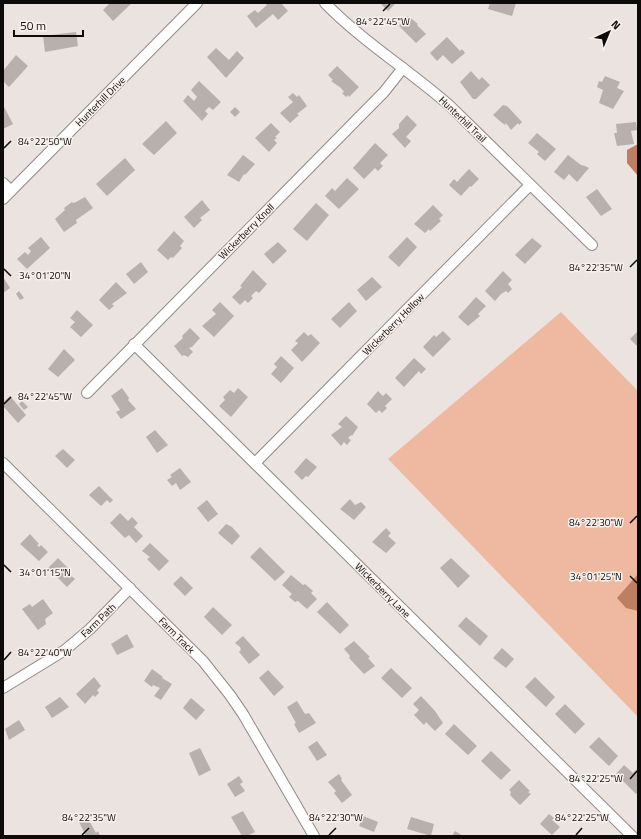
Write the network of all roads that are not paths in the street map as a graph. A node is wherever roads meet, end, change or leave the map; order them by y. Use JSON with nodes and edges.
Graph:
{"nodes":[{"id":1,"x":197,"y":3,"type":"edge"},
{"id":2,"x":324,"y":3,"type":"edge"},
{"id":3,"x":403,"y":68,"type":"junction"},
{"id":4,"x":3,"y":183,"type":"edge"},
{"id":5,"x":530,"y":185,"type":"junction"},
{"id":6,"x":11,"y":191,"type":"junction"},
{"id":7,"x":3,"y":200,"type":"edge"},
{"id":8,"x":592,"y":245,"type":"dead end"},
{"id":9,"x":134,"y":344,"type":"junction"},
{"id":10,"x":87,"y":393,"type":"dead end"},
{"id":11,"x":3,"y":463,"type":"edge"},
{"id":12,"x":255,"y":463,"type":"junction"},
{"id":13,"x":130,"y":588,"type":"junction"},
{"id":14,"x":3,"y":688,"type":"edge"},
{"id":15,"x":314,"y":836,"type":"edge"},
{"id":16,"x":632,"y":836,"type":"edge"}],
"edges":[{"from":1,"to":6,"type":"street","name":"Hunterhill Drive"},
{"from":2,"to":3,"type":"street","name":"Hunterhill Trail"},
{"from":3,"to":5,"type":"street","name":"Hunterhill Trail"},
{"from":3,"to":9,"type":"street","name":"Wickerberry Knoll"},
{"from":4,"to":6,"type":"street"},
{"from":5,"to":8,"type":"street","name":"Hunterhill Trail"},
{"from":5,"to":12,"type":"street","name":"Wickerberry Hollow"},
{"from":6,"to":7,"type":"street","name":"Hunterhill Drive"},
{"from":9,"to":10,"type":"street","name":"Wickerberry Knoll"},
{"from":9,"to":12,"type":"street","name":"Wickerberry Lane"},
{"from":11,"to":13,"type":"street","name":"Farm Track"},
{"from":12,"to":16,"type":"street","name":"Wickerberry Lane"},
{"from":13,"to":14,"type":"street","name":"Farm Path"},
{"from":13,"to":15,"type":"street","name":"Farm Track"}]}
